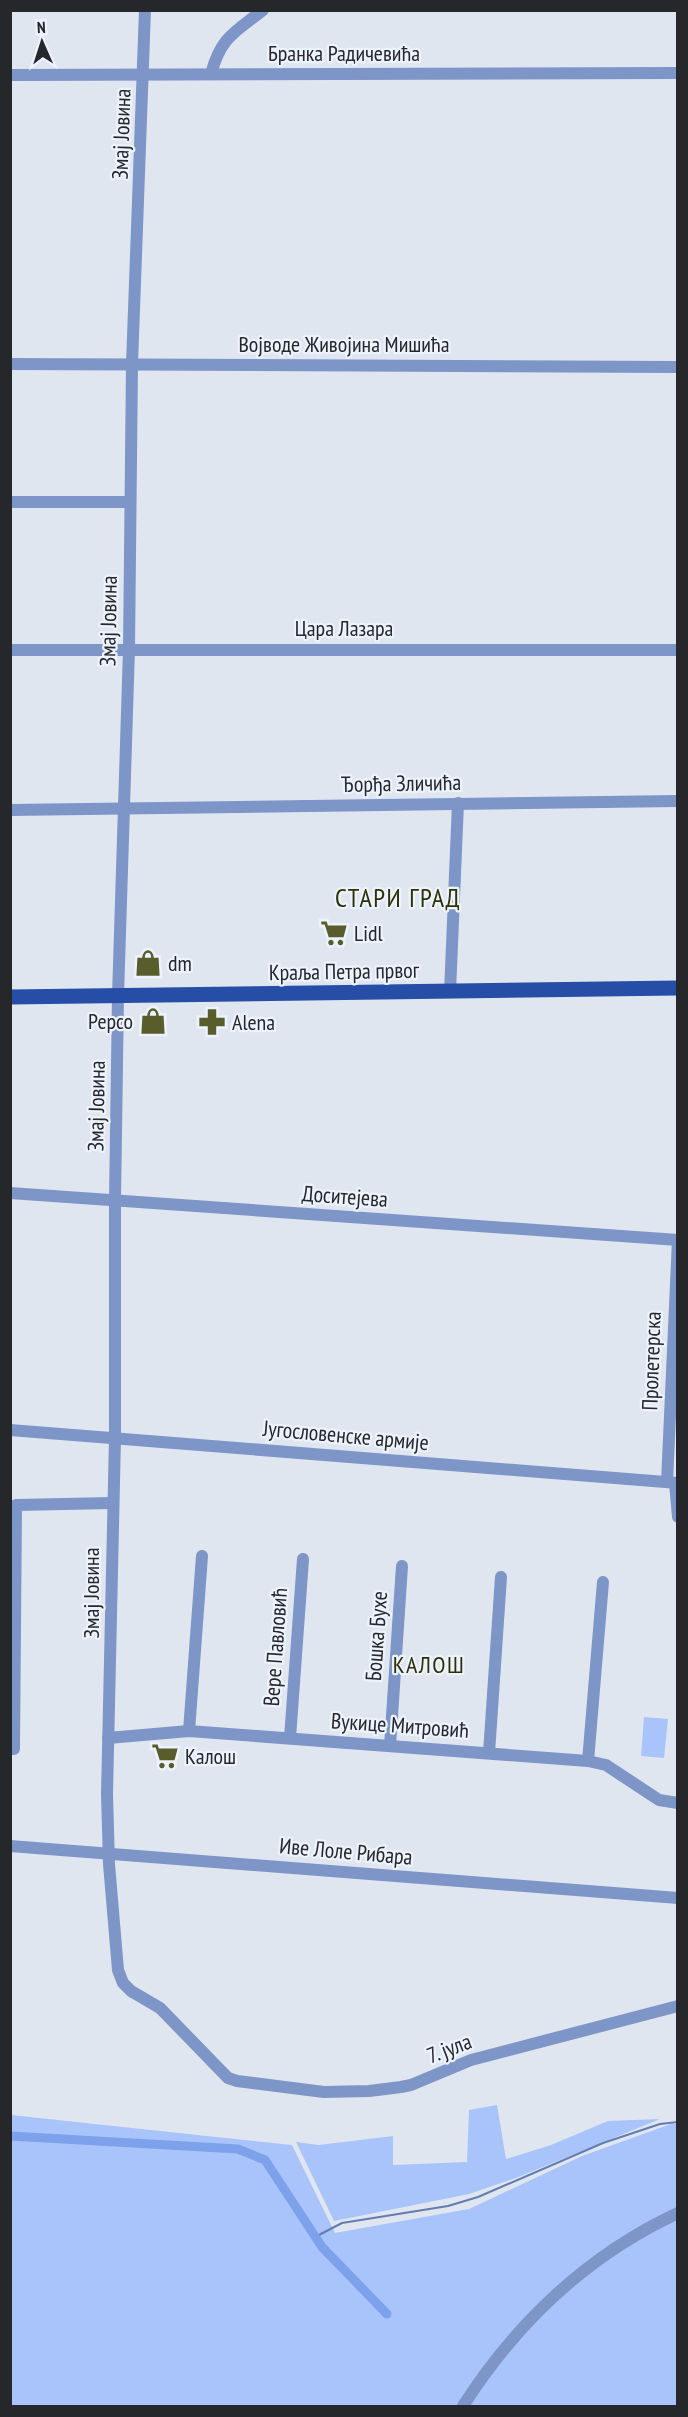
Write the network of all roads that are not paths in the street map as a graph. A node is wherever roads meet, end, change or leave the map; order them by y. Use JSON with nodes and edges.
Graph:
{"nodes":[{"id":1,"x":145,"y":10,"type":"edge"},
{"id":2,"x":263,"y":10,"type":"edge"},
{"id":3,"x":678,"y":73,"type":"edge"},
{"id":4,"x":144,"y":74,"type":"junction"},
{"id":5,"x":211,"y":74,"type":"junction"},
{"id":6,"x":10,"y":75,"type":"edge"},
{"id":7,"x":10,"y":364,"type":"edge"},
{"id":8,"x":132,"y":364,"type":"junction"},
{"id":9,"x":678,"y":367,"type":"edge"},
{"id":10,"x":10,"y":502,"type":"edge"},
{"id":11,"x":130,"y":502,"type":"junction"},
{"id":12,"x":129,"y":649,"type":"junction"},
{"id":13,"x":10,"y":650,"type":"edge"},
{"id":14,"x":678,"y":650,"type":"edge"},
{"id":15,"x":678,"y":801,"type":"edge"},
{"id":16,"x":458,"y":803,"type":"junction"},
{"id":17,"x":125,"y":809,"type":"junction"},
{"id":18,"x":10,"y":810,"type":"edge"},
{"id":19,"x":678,"y":988,"type":"edge"},
{"id":20,"x":450,"y":992,"type":"junction"},
{"id":21,"x":118,"y":996,"type":"junction"},
{"id":22,"x":10,"y":997,"type":"edge"},
{"id":23,"x":10,"y":1193,"type":"edge"},
{"id":24,"x":115,"y":1201,"type":"junction"},
{"id":25,"x":678,"y":1240,"type":"edge"},
{"id":26,"x":10,"y":1430,"type":"edge"},
{"id":27,"x":115,"y":1437,"type":"junction"},
{"id":28,"x":673,"y":1483,"type":"edge"},
{"id":29,"x":112,"y":1503,"type":"junction"},
{"id":30,"x":678,"y":1517,"type":"edge"},
{"id":31,"x":202,"y":1556,"type":"dead end"},
{"id":32,"x":303,"y":1559,"type":"dead end"},
{"id":33,"x":402,"y":1566,"type":"dead end"},
{"id":34,"x":501,"y":1577,"type":"dead end"},
{"id":35,"x":603,"y":1582,"type":"dead end"},
{"id":36,"x":189,"y":1731,"type":"junction"},
{"id":37,"x":108,"y":1737,"type":"junction"},
{"id":38,"x":290,"y":1738,"type":"junction"},
{"id":39,"x":390,"y":1746,"type":"junction"},
{"id":40,"x":10,"y":1749,"type":"edge"},
{"id":41,"x":489,"y":1753,"type":"junction"},
{"id":42,"x":588,"y":1761,"type":"junction"},
{"id":43,"x":678,"y":1803,"type":"edge"},
{"id":44,"x":10,"y":1846,"type":"edge"},
{"id":45,"x":109,"y":1853,"type":"junction"},
{"id":46,"x":678,"y":1898,"type":"edge"},
{"id":47,"x":678,"y":2006,"type":"edge"},
{"id":48,"x":232,"y":2079,"type":"joint"},
{"id":49,"x":678,"y":2213,"type":"edge"},
{"id":50,"x":463,"y":2406,"type":"edge"}],
"edges":[{"from":1,"to":4,"type":"street","name":"Змај Јовина"},
{"from":2,"to":5,"type":"street"},
{"from":3,"to":5,"type":"street","name":"Бранка Радичевића"},
{"from":4,"to":5,"type":"street","name":"Бранка Радичевића"},
{"from":4,"to":6,"type":"street","name":"Бранка Радичевића"},
{"from":4,"to":8,"type":"street","name":"Змај Јовина"},
{"from":7,"to":8,"type":"street","name":"Војводе Живојина Мишића"},
{"from":8,"to":9,"type":"street","name":"Војводе Живојина Мишића"},
{"from":8,"to":11,"type":"street","name":"Змај Јовина"},
{"from":10,"to":11,"type":"street"},
{"from":11,"to":12,"type":"street","name":"Змај Јовина"},
{"from":12,"to":13,"type":"street","name":"Цара Лазара"},
{"from":12,"to":14,"type":"street","name":"Цара Лазара"},
{"from":12,"to":17,"type":"street","name":"Змај Јовина"},
{"from":15,"to":16,"type":"street","name":"Ђорђа Зличића"},
{"from":16,"to":17,"type":"street","name":"Ђорђа Зличића"},
{"from":16,"to":20,"type":"street"},
{"from":17,"to":18,"type":"street","name":"Ђорђа Зличића"},
{"from":17,"to":21,"type":"street","name":"Змај Јовина"},
{"from":19,"to":20,"type":"main road","name":"Краља Петра првог"},
{"from":20,"to":21,"type":"main road","name":"Краља Петра првог"},
{"from":21,"to":22,"type":"main road","name":"Краља Петра првог"},
{"from":21,"to":24,"type":"street","name":"Змај Јовина"},
{"from":23,"to":24,"type":"street","name":"Доситејева"},
{"from":24,"to":25,"type":"street","name":"Доситејева"},
{"from":24,"to":27,"type":"street","name":"Змај Јовина"},
{"from":25,"to":28,"type":"street","name":"Пролетерска"},
{"from":26,"to":27,"type":"street","name":"Југословенске армије"},
{"from":27,"to":28,"type":"street","name":"Југословенске армије"},
{"from":27,"to":29,"type":"street","name":"Змај Јовина"},
{"from":28,"to":30,"type":"street","name":"Пролетерска"},
{"from":29,"to":37,"type":"street","name":"Змај Јовина"},
{"from":29,"to":40,"type":"street"},
{"from":31,"to":36,"type":"street"},
{"from":32,"to":38,"type":"street","name":"Вере Павловић"},
{"from":33,"to":39,"type":"street","name":"Бошка Бухе"},
{"from":34,"to":41,"type":"street"},
{"from":35,"to":42,"type":"street"},
{"from":36,"to":37,"type":"street","name":"Вукице Митровић"},
{"from":36,"to":38,"type":"street","name":"Вукице Митровић"},
{"from":37,"to":45,"type":"street","name":"Змај Јовина"},
{"from":38,"to":39,"type":"street","name":"Вукице Митровић"},
{"from":39,"to":41,"type":"street","name":"Вукице Митровић"},
{"from":41,"to":42,"type":"street","name":"Вукице Митровић"},
{"from":42,"to":43,"type":"street","name":"Вукице Митровић"},
{"from":44,"to":45,"type":"street","name":"Иве Лоле Рибара"},
{"from":45,"to":46,"type":"street","name":"Иве Лоле Рибара"},
{"from":45,"to":48,"type":"street","name":"Змај Јовина"},
{"from":47,"to":48,"type":"street","name":"7. јула"},
{"from":49,"to":50,"type":"street"}]}
